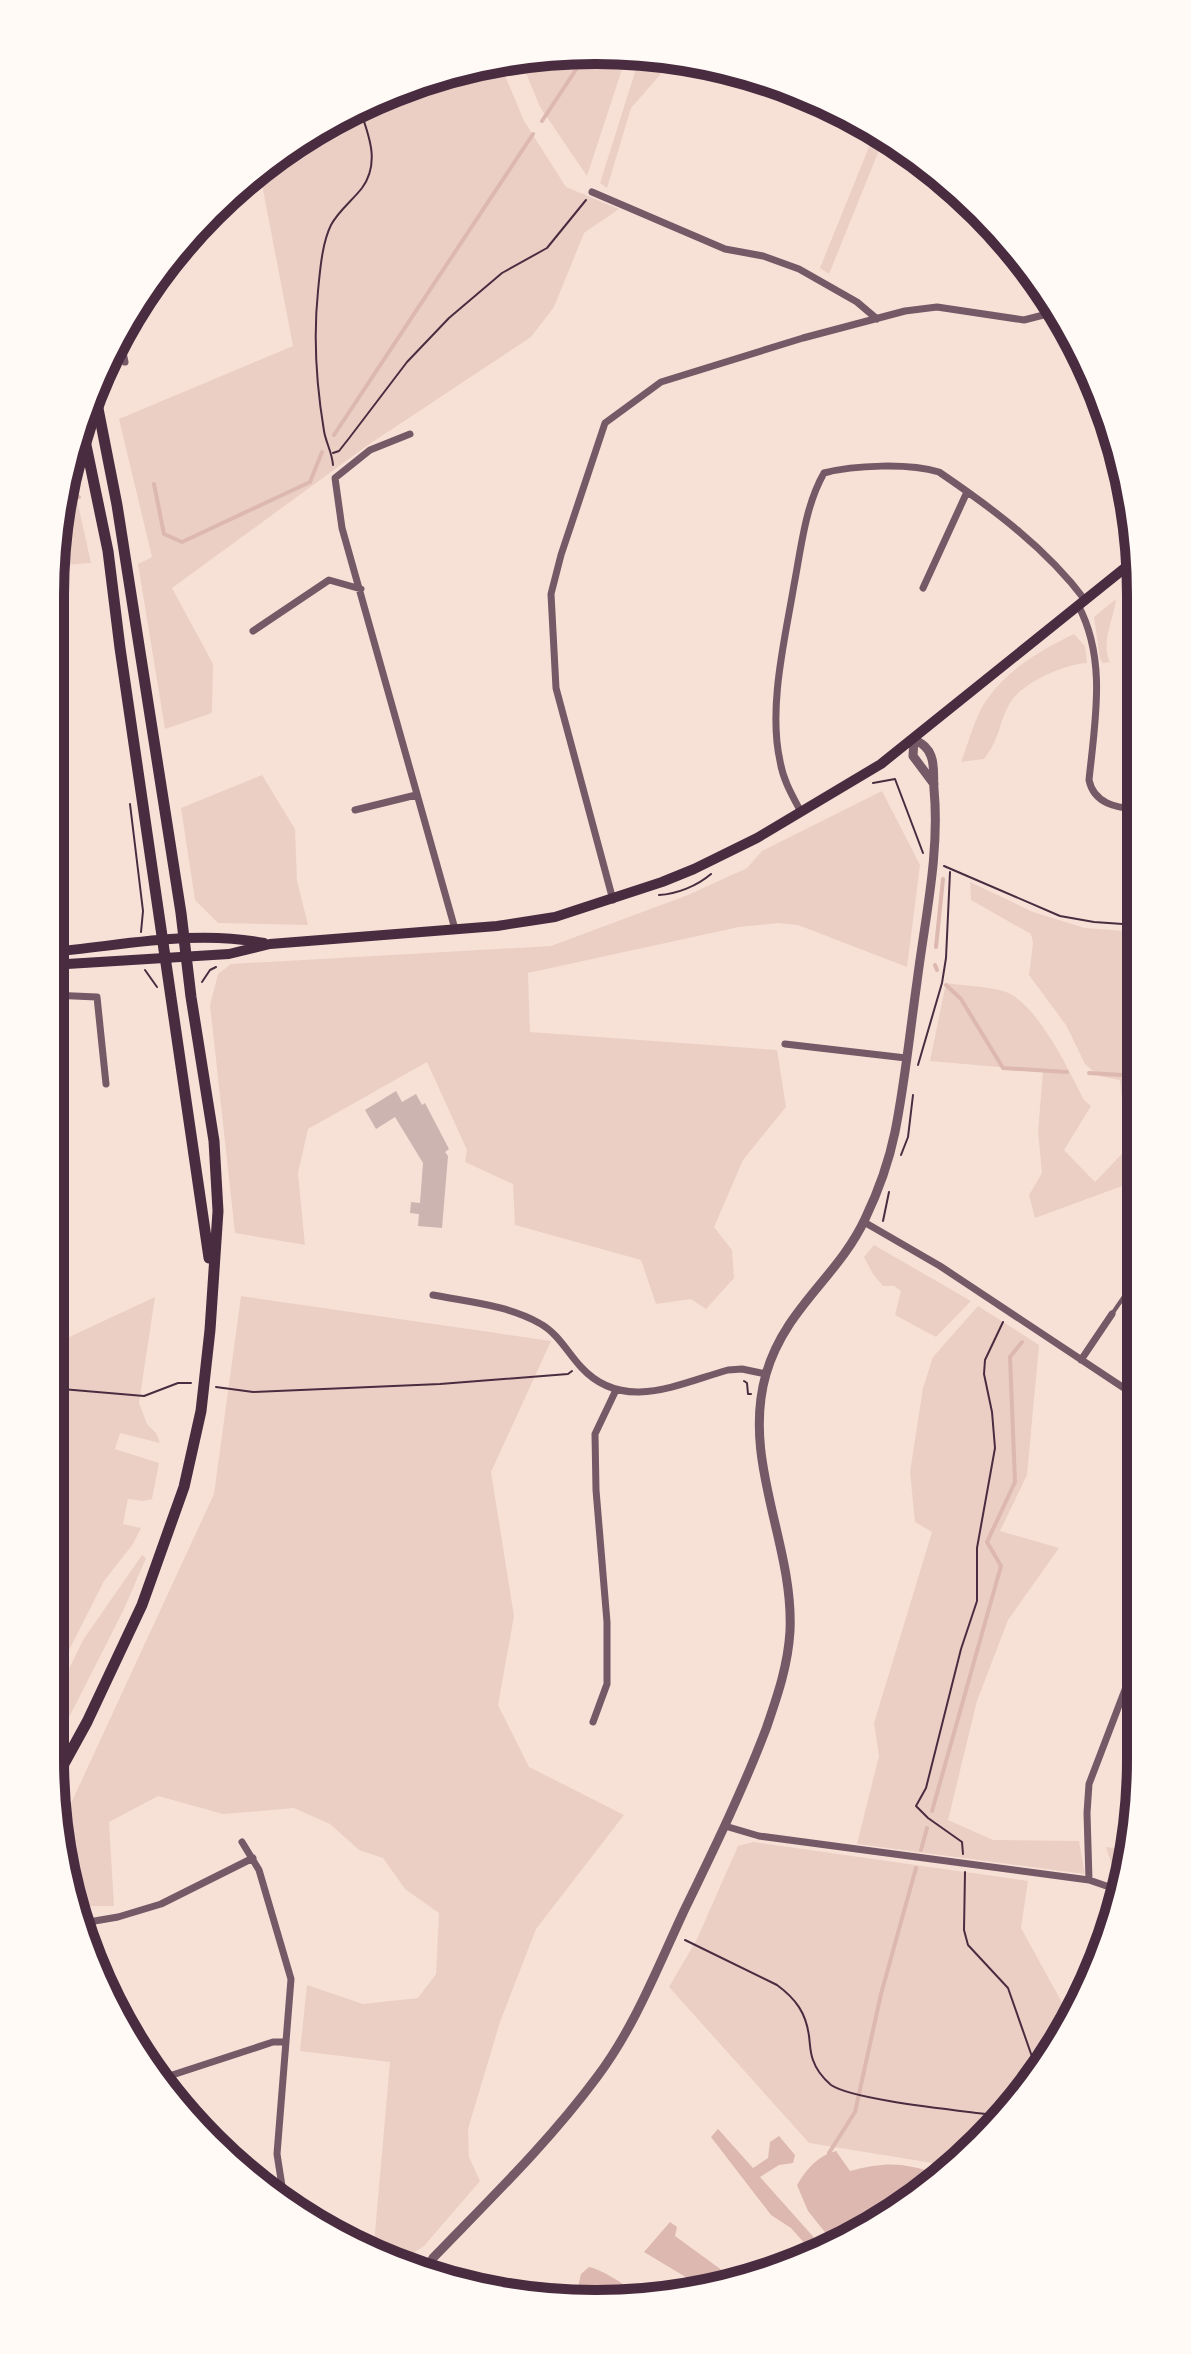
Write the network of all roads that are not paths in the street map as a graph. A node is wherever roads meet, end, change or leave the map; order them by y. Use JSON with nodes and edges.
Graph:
{"nodes":[{"id":1,"x":592,"y":192,"type":"road end"},
{"id":2,"x":1046,"y":314,"type":"edge"},
{"id":3,"x":877,"y":319,"type":"junction"},
{"id":4,"x":123,"y":352,"type":"edge"},
{"id":5,"x":125,"y":362,"type":"dead end"},
{"id":6,"x":98,"y":408,"type":"edge"},
{"id":7,"x":410,"y":434,"type":"dead end"},
{"id":8,"x":86,"y":445,"type":"edge"},
{"id":9,"x":967,"y":492,"type":"junction"},
{"id":10,"x":1126,"y":567,"type":"edge"},
{"id":11,"x":923,"y":588,"type":"dead end"},
{"id":12,"x":361,"y":589,"type":"junction"},
{"id":13,"x":1081,"y":602,"type":"junction"},
{"id":14,"x":253,"y":631,"type":"dead end"},
{"id":15,"x":914,"y":739,"type":"junction"},
{"id":16,"x":934,"y":784,"type":"junction"},
{"id":17,"x":416,"y":795,"type":"junction"},
{"id":18,"x":1127,"y":808,"type":"edge"},
{"id":19,"x":355,"y":810,"type":"dead end"},
{"id":20,"x":801,"y":812,"type":"junction"},
{"id":21,"x":613,"y":900,"type":"junction"},
{"id":22,"x":455,"y":929,"type":"junction"},
{"id":23,"x":184,"y":939,"type":"junction"},
{"id":24,"x":164,"y":940,"type":"junction"},
{"id":25,"x":270,"y":944,"type":"junction"},
{"id":26,"x":64,"y":951,"type":"edge"},
{"id":27,"x":186,"y":957,"type":"junction"},
{"id":28,"x":166,"y":958,"type":"junction"},
{"id":29,"x":64,"y":964,"type":"edge"},
{"id":30,"x":64,"y":996,"type":"edge"},
{"id":31,"x":785,"y":1044,"type":"dead end"},
{"id":32,"x":906,"y":1058,"type":"junction"},
{"id":33,"x":106,"y":1084,"type":"dead end"},
{"id":34,"x":864,"y":1222,"type":"junction"},
{"id":35,"x":212,"y":1282,"type":"junction"},
{"id":36,"x":1127,"y":1292,"type":"edge"},
{"id":37,"x":433,"y":1295,"type":"dead end"},
{"id":38,"x":1112,"y":1314,"type":"joint"},
{"id":39,"x":1081,"y":1360,"type":"junction"},
{"id":40,"x":766,"y":1374,"type":"junction"},
{"id":41,"x":616,"y":1390,"type":"junction"},
{"id":42,"x":1127,"y":1390,"type":"edge"},
{"id":43,"x":1127,"y":1684,"type":"edge"},
{"id":44,"x":593,"y":1722,"type":"dead end"},
{"id":45,"x":64,"y":1763,"type":"edge"},
{"id":46,"x":725,"y":1826,"type":"junction"},
{"id":47,"x":242,"y":1842,"type":"dead end"},
{"id":48,"x":253,"y":1858,"type":"junction"},
{"id":49,"x":1089,"y":1880,"type":"junction"},
{"id":50,"x":1111,"y":1888,"type":"edge"},
{"id":51,"x":90,"y":1922,"type":"edge"},
{"id":52,"x":286,"y":2042,"type":"junction"},
{"id":53,"x":170,"y":2076,"type":"edge"},
{"id":54,"x":282,"y":2187,"type":"edge"},
{"id":55,"x":430,"y":2263,"type":"edge"}],
"edges":[{"from":1,"to":3,"type":"street"},
{"from":2,"to":3,"type":"street"},
{"from":3,"to":21,"type":"street"},
{"from":4,"to":5,"type":"street"},
{"from":6,"to":23,"type":"main road"},
{"from":7,"to":12,"type":"street"},
{"from":8,"to":24,"type":"main road"},
{"from":9,"to":11,"type":"street"},
{"from":9,"to":13,"type":"street"},
{"from":9,"to":20,"type":"street"},
{"from":10,"to":13,"type":"main road"},
{"from":12,"to":14,"type":"street"},
{"from":12,"to":17,"type":"street"},
{"from":13,"to":15,"type":"main road"},
{"from":13,"to":18,"type":"street"},
{"from":15,"to":16,"type":"street"},
{"from":15,"to":16,"type":"street"},
{"from":15,"to":20,"type":"main road"},
{"from":16,"to":32,"type":"street"},
{"from":17,"to":19,"type":"street"},
{"from":17,"to":22,"type":"street"},
{"from":20,"to":21,"type":"main road"},
{"from":21,"to":22,"type":"main road"},
{"from":22,"to":25,"type":"main road"},
{"from":23,"to":24,"type":"main road"},
{"from":23,"to":25,"type":"main road"},
{"from":23,"to":27,"type":"main road"},
{"from":24,"to":26,"type":"main road"},
{"from":24,"to":28,"type":"main road"},
{"from":25,"to":27,"type":"main road"},
{"from":27,"to":28,"type":"main road"},
{"from":27,"to":35,"type":"main road"},
{"from":28,"to":29,"type":"main road"},
{"from":28,"to":35,"type":"main road"},
{"from":30,"to":33,"type":"street"},
{"from":31,"to":32,"type":"street"},
{"from":32,"to":34,"type":"street"},
{"from":34,"to":39,"type":"street"},
{"from":34,"to":40,"type":"street"},
{"from":35,"to":45,"type":"main road"},
{"from":36,"to":38,"type":"lane"},
{"from":37,"to":41,"type":"street"},
{"from":38,"to":39,"type":"street"},
{"from":39,"to":42,"type":"street"},
{"from":40,"to":41,"type":"street"},
{"from":40,"to":46,"type":"street"},
{"from":41,"to":44,"type":"street"},
{"from":43,"to":49,"type":"street"},
{"from":46,"to":49,"type":"street"},
{"from":46,"to":55,"type":"street"},
{"from":47,"to":48,"type":"street"},
{"from":48,"to":51,"type":"street"},
{"from":48,"to":52,"type":"street"},
{"from":49,"to":50,"type":"street"},
{"from":52,"to":53,"type":"street"},
{"from":52,"to":54,"type":"street"}]}
